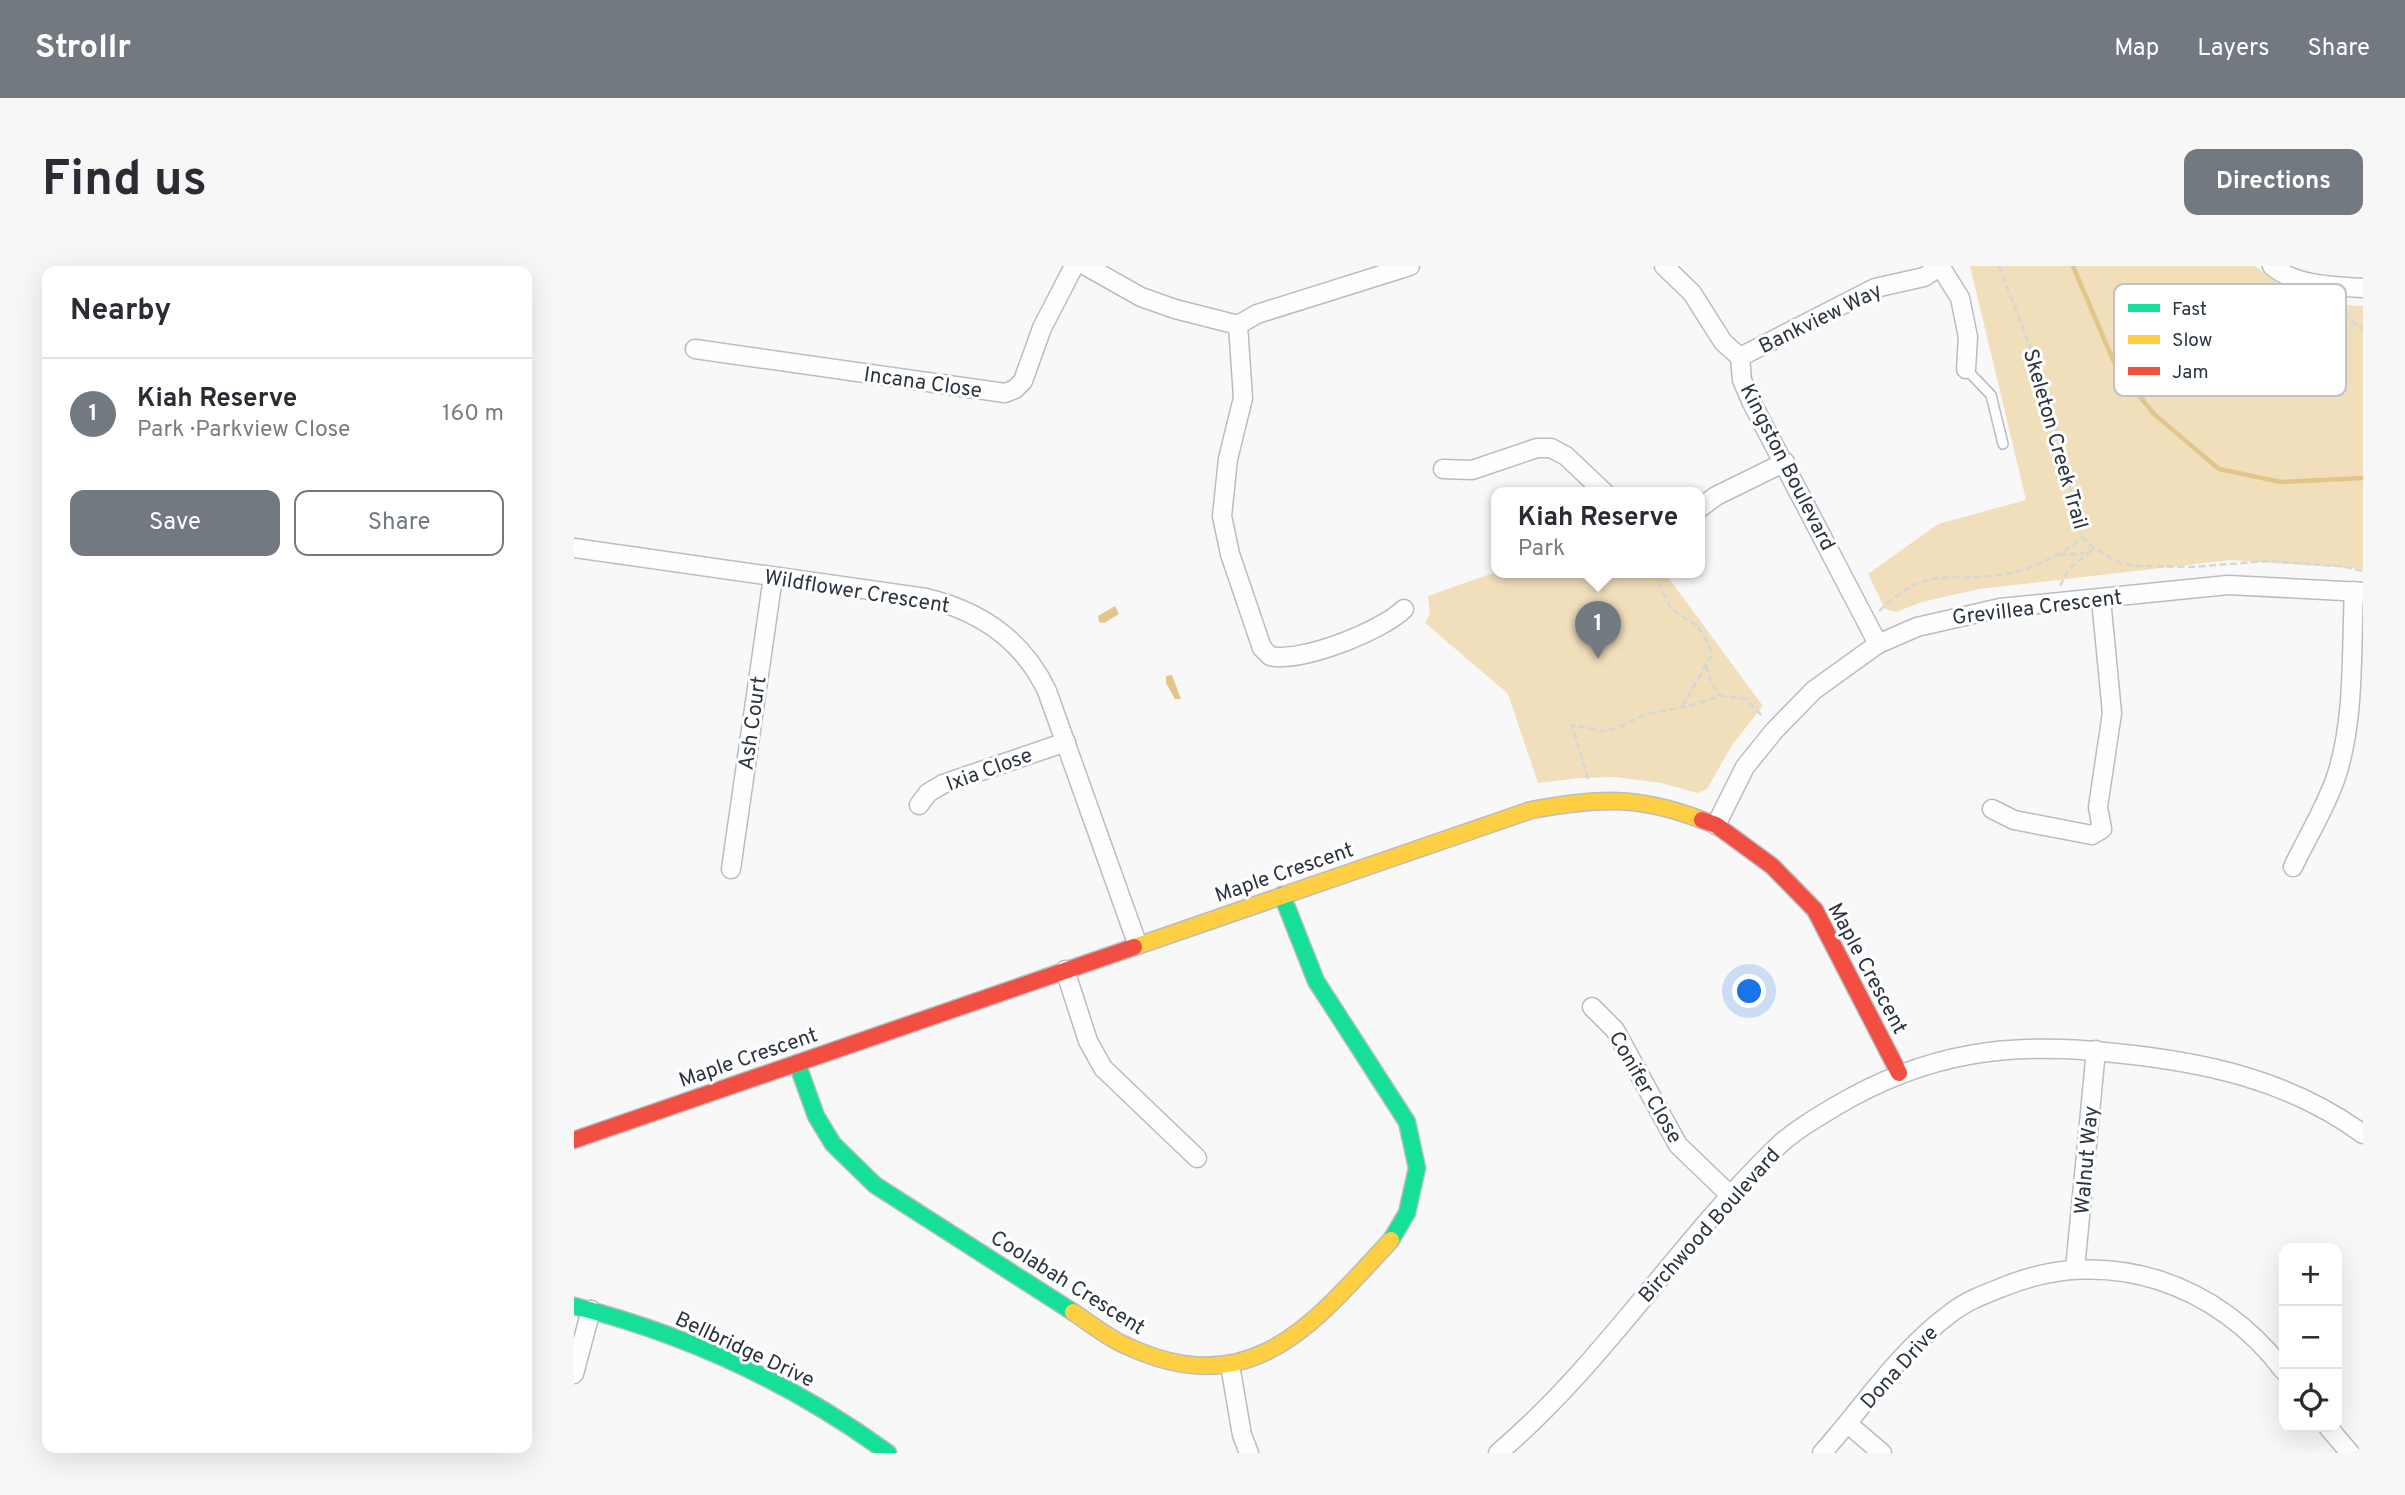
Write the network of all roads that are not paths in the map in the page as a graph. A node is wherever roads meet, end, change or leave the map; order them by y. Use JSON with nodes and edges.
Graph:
{"nodes":[{"id":1,"x":1074,"y":266,"type":"edge"},
{"id":2,"x":1086,"y":266,"type":"edge"},
{"id":3,"x":1410,"y":266,"type":"edge"},
{"id":4,"x":1664,"y":266,"type":"edge"},
{"id":5,"x":2272,"y":266,"type":"edge"},
{"id":6,"x":1940,"y":267,"type":"edge"},
{"id":7,"x":2322,"y":284,"type":"edge"},
{"id":8,"x":1238,"y":325,"type":"junction"},
{"id":9,"x":695,"y":349,"type":"dead end"},
{"id":10,"x":1740,"y":357,"type":"junction"},
{"id":11,"x":1966,"y":369,"type":"joint"},
{"id":12,"x":2003,"y":444,"type":"dead end"},
{"id":13,"x":1785,"y":462,"type":"junction"},
{"id":14,"x":1443,"y":469,"type":"dead end"},
{"id":15,"x":1599,"y":487,"type":"edge"},
{"id":16,"x":1705,"y":504,"type":"edge"},
{"id":17,"x":574,"y":548,"type":"edge"},
{"id":18,"x":773,"y":577,"type":"junction"},
{"id":19,"x":2359,"y":592,"type":"edge"},
{"id":20,"x":2101,"y":598,"type":"junction"},
{"id":21,"x":1404,"y":609,"type":"dead end"},
{"id":22,"x":1878,"y":643,"type":"junction"},
{"id":23,"x":1066,"y":742,"type":"junction"},
{"id":24,"x":919,"y":805,"type":"dead end"},
{"id":25,"x":1992,"y":808,"type":"dead end"},
{"id":26,"x":1716,"y":825,"type":"junction"},
{"id":27,"x":2293,"y":867,"type":"dead end"},
{"id":28,"x":731,"y":869,"type":"dead end"},
{"id":29,"x":1282,"y":895,"type":"junction"},
{"id":30,"x":1137,"y":943,"type":"junction"},
{"id":31,"x":1065,"y":970,"type":"junction"},
{"id":32,"x":1592,"y":1007,"type":"dead end"},
{"id":33,"x":2096,"y":1050,"type":"junction"},
{"id":34,"x":797,"y":1063,"type":"junction"},
{"id":35,"x":1899,"y":1073,"type":"junction"},
{"id":36,"x":2363,"y":1134,"type":"edge"},
{"id":37,"x":574,"y":1140,"type":"edge"},
{"id":38,"x":1196,"y":1158,"type":"dead end"},
{"id":39,"x":1731,"y":1196,"type":"junction"},
{"id":40,"x":2075,"y":1269,"type":"junction"},
{"id":41,"x":582,"y":1308,"type":"edge"},
{"id":42,"x":1230,"y":1365,"type":"junction"},
{"id":43,"x":2282,"y":1369,"type":"edge"},
{"id":44,"x":574,"y":1374,"type":"edge"},
{"id":45,"x":1848,"y":1424,"type":"junction"},
{"id":46,"x":2332,"y":1432,"type":"edge"},
{"id":47,"x":2347,"y":1452,"type":"edge"},
{"id":48,"x":888,"y":1453,"type":"edge"},
{"id":49,"x":1249,"y":1453,"type":"edge"},
{"id":50,"x":1498,"y":1453,"type":"edge"},
{"id":51,"x":1822,"y":1453,"type":"edge"},
{"id":52,"x":1882,"y":1453,"type":"edge"}],
"edges":[{"from":1,"to":9,"type":"street","name":"Incana Close"},
{"from":2,"to":8,"type":"street"},
{"from":3,"to":8,"type":"street"},
{"from":4,"to":10,"type":"street","name":"Kingston Boulevard"},
{"from":5,"to":7,"type":"street"},
{"from":6,"to":10,"type":"street","name":"Bankview Way"},
{"from":6,"to":11,"type":"street"},
{"from":8,"to":21,"type":"street"},
{"from":10,"to":13,"type":"street","name":"Kingston Boulevard"},
{"from":11,"to":12,"type":"lane"},
{"from":13,"to":16,"type":"street"},
{"from":13,"to":22,"type":"street","name":"Kingston Boulevard"},
{"from":14,"to":15,"type":"street"},
{"from":17,"to":18,"type":"street","name":"Wildflower Crescent"},
{"from":18,"to":23,"type":"street","name":"Wildflower Crescent"},
{"from":18,"to":28,"type":"street","name":"Ash Court"},
{"from":19,"to":20,"type":"street","name":"Grevillea Crescent"},
{"from":19,"to":27,"type":"street"},
{"from":20,"to":22,"type":"street","name":"Grevillea Crescent"},
{"from":20,"to":25,"type":"street"},
{"from":22,"to":26,"type":"street","name":"Grevillea Crescent"},
{"from":23,"to":24,"type":"street","name":"Ixia Close"},
{"from":23,"to":30,"type":"street","name":"Wildflower Crescent"},
{"from":26,"to":29,"type":"street","name":"Maple Crescent"},
{"from":26,"to":35,"type":"street","name":"Maple Crescent"},
{"from":29,"to":30,"type":"street","name":"Maple Crescent"},
{"from":29,"to":42,"type":"street","name":"Coolabah Crescent"},
{"from":30,"to":31,"type":"street","name":"Maple Crescent"},
{"from":31,"to":34,"type":"street","name":"Maple Crescent"},
{"from":31,"to":38,"type":"street"},
{"from":32,"to":39,"type":"street","name":"Conifer Close"},
{"from":33,"to":35,"type":"street","name":"Birchwood Boulevard"},
{"from":33,"to":36,"type":"street","name":"Birchwood Boulevard"},
{"from":33,"to":40,"type":"street","name":"Walnut Way"},
{"from":34,"to":37,"type":"street","name":"Maple Crescent"},
{"from":34,"to":42,"type":"street","name":"Coolabah Crescent"},
{"from":35,"to":39,"type":"street","name":"Birchwood Boulevard"},
{"from":39,"to":50,"type":"street","name":"Birchwood Boulevard"},
{"from":40,"to":43,"type":"street","name":"Dona Drive"},
{"from":40,"to":45,"type":"street","name":"Dona Drive"},
{"from":41,"to":44,"type":"street"},
{"from":41,"to":48,"type":"street","name":"Bellbridge Drive"},
{"from":42,"to":49,"type":"street"},
{"from":45,"to":51,"type":"street","name":"Dona Drive"},
{"from":45,"to":52,"type":"street"},
{"from":46,"to":47,"type":"street"}]}
